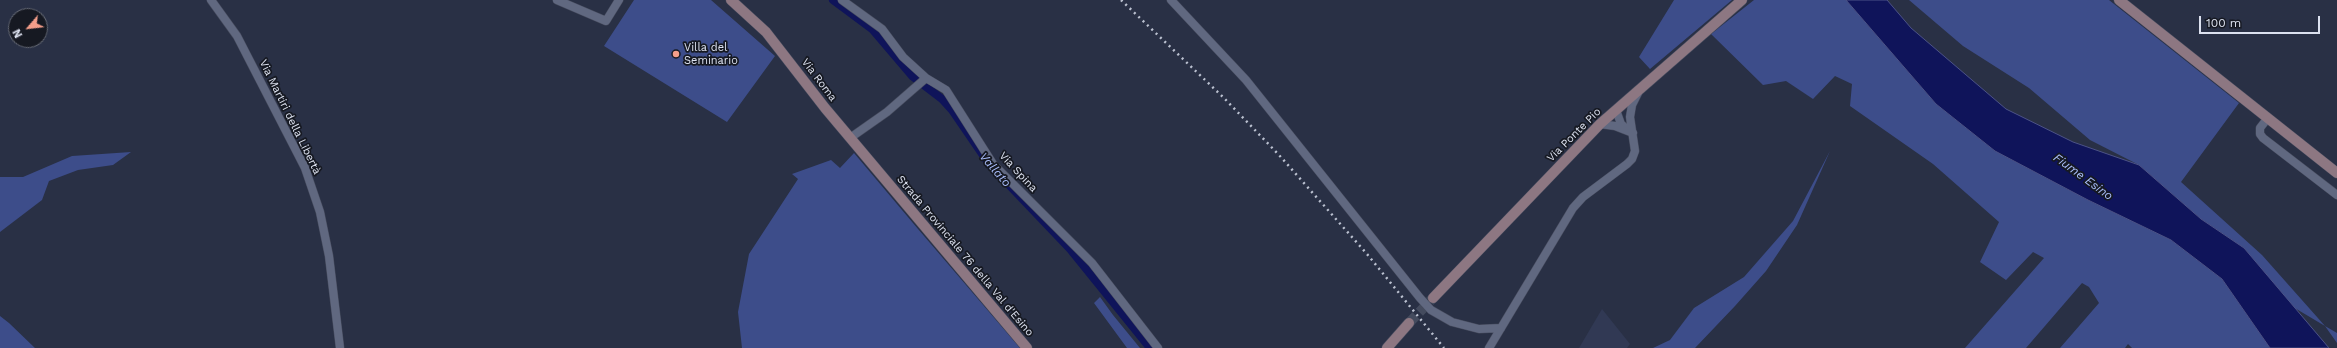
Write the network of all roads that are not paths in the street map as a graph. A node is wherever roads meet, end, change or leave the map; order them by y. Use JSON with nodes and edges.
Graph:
{"nodes":[{"id":1,"x":211,"y":0,"type":"edge"},
{"id":2,"x":557,"y":0,"type":"edge"},
{"id":3,"x":619,"y":0,"type":"edge"},
{"id":4,"x":731,"y":0,"type":"edge"},
{"id":5,"x":842,"y":0,"type":"edge"},
{"id":6,"x":1171,"y":0,"type":"edge"},
{"id":7,"x":2119,"y":0,"type":"edge"},
{"id":8,"x":1740,"y":1,"type":"edge"},
{"id":9,"x":923,"y":81,"type":"junction"},
{"id":10,"x":1641,"y":88,"type":"junction"},
{"id":11,"x":1616,"y":110,"type":"junction"},
{"id":12,"x":1630,"y":117,"type":"junction"},
{"id":13,"x":2267,"y":119,"type":"junction"},
{"id":14,"x":1600,"y":124,"type":"junction"},
{"id":15,"x":1633,"y":134,"type":"junction"},
{"id":16,"x":850,"y":138,"type":"junction"},
{"id":17,"x":2337,"y":173,"type":"edge"},
{"id":18,"x":884,"y":179,"type":"joint"},
{"id":19,"x":2337,"y":195,"type":"edge"},
{"id":20,"x":1433,"y":298,"type":"tunnel mouth"},
{"id":21,"x":1409,"y":323,"type":"tunnel mouth"},
{"id":22,"x":1501,"y":328,"type":"junction"},
{"id":23,"x":340,"y":348,"type":"edge"},
{"id":24,"x":1027,"y":348,"type":"edge"},
{"id":25,"x":1158,"y":348,"type":"edge"},
{"id":26,"x":1387,"y":348,"type":"edge"},
{"id":27,"x":1489,"y":348,"type":"edge"}],
"edges":[{"from":1,"to":23,"type":"street","name":"Via Martiri della Libertà"},
{"from":2,"to":3,"type":"street"},
{"from":4,"to":16,"type":"main road","name":"Via Roma"},
{"from":5,"to":9,"type":"street","name":"Via Spina"},
{"from":6,"to":22,"type":"street"},
{"from":7,"to":13,"type":"main road"},
{"from":8,"to":10,"type":"main road","name":"Via Ponte Pio"},
{"from":9,"to":16,"type":"street"},
{"from":9,"to":25,"type":"street","name":"Via Spina"},
{"from":10,"to":11,"type":"main road","name":"Via Ponte Pio"},
{"from":10,"to":12,"type":"street"},
{"from":11,"to":12,"type":"street"},
{"from":11,"to":14,"type":"main road","name":"Via Ponte Pio"},
{"from":11,"to":15,"type":"street"},
{"from":12,"to":15,"type":"street"},
{"from":13,"to":17,"type":"main road"},
{"from":13,"to":19,"type":"street"},
{"from":14,"to":15,"type":"street"},
{"from":14,"to":20,"type":"main road","name":"Via Ponte Pio"},
{"from":15,"to":22,"type":"street"},
{"from":16,"to":18,"type":"main road","name":"Via Roma"},
{"from":18,"to":24,"type":"main road","name":"Strada Provinciale 76 della Val d'Esino"},
{"from":21,"to":26,"type":"main road"},
{"from":22,"to":27,"type":"street"}]}
